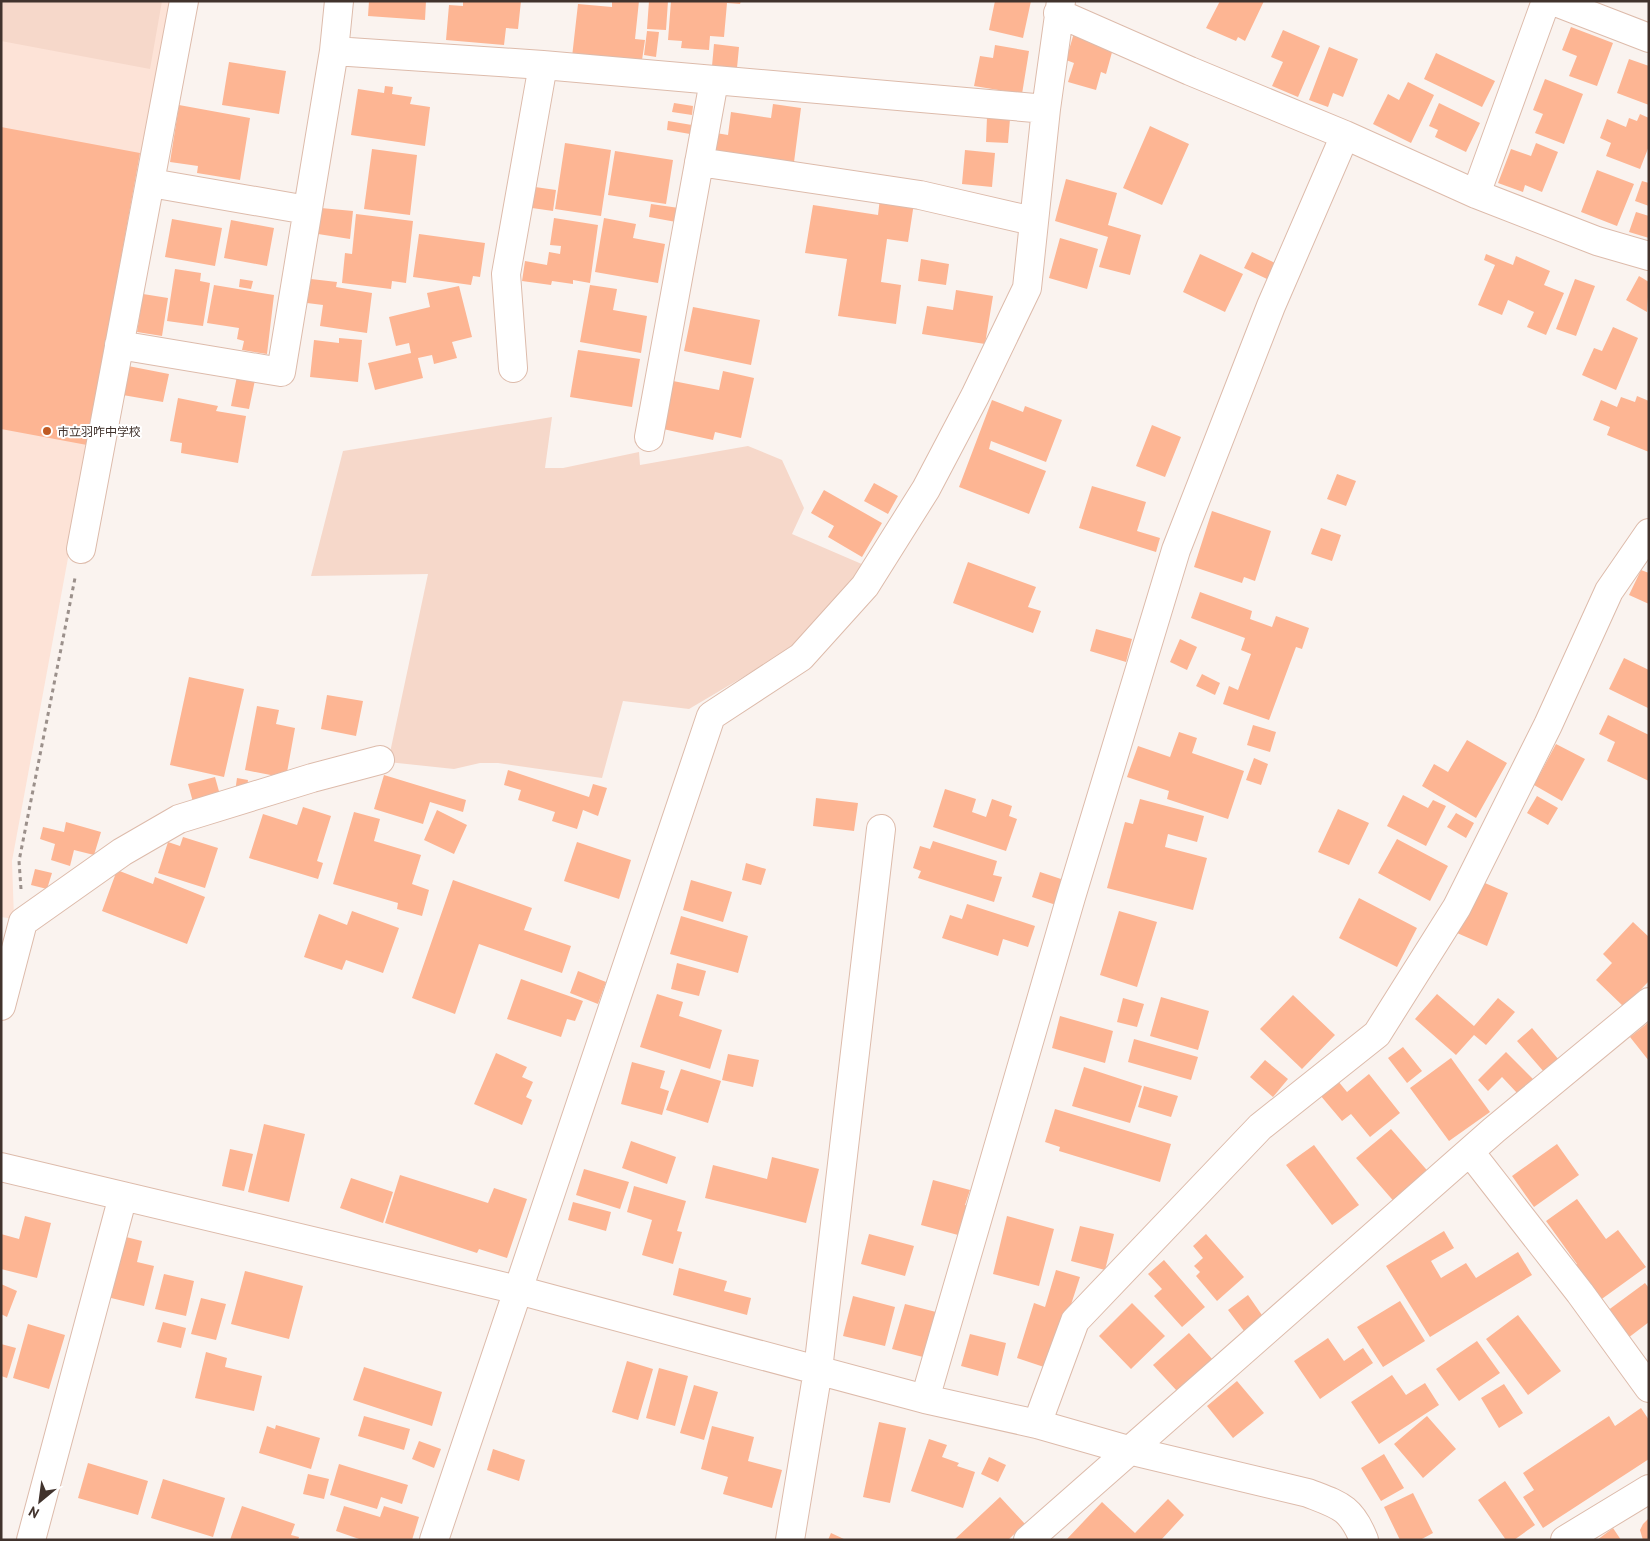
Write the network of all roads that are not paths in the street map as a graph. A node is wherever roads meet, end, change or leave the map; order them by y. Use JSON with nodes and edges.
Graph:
{"nodes":[{"id":1,"x":184,"y":1,"type":"edge"},
{"id":2,"x":339,"y":1,"type":"edge"},
{"id":3,"x":1546,"y":1,"type":"edge"},
{"id":4,"x":1553,"y":1,"type":"edge"},
{"id":5,"x":1060,"y":7,"type":"edge"},
{"id":6,"x":1649,"y":38,"type":"edge"},
{"id":7,"x":334,"y":51,"type":"junction"},
{"id":8,"x":543,"y":65,"type":"junction"},
{"id":9,"x":714,"y":81,"type":"junction"},
{"id":10,"x":1046,"y":109,"type":"junction"},
{"id":11,"x":1345,"y":135,"type":"junction"},
{"id":12,"x":699,"y":162,"type":"junction"},
{"id":13,"x":150,"y":182,"type":"junction"},
{"id":14,"x":1476,"y":194,"type":"junction"},
{"id":15,"x":307,"y":210,"type":"junction"},
{"id":16,"x":1033,"y":221,"type":"junction"},
{"id":17,"x":1649,"y":256,"type":"edge"},
{"id":18,"x":119,"y":345,"type":"junction"},
{"id":19,"x":513,"y":368,"type":"dead end"},
{"id":20,"x":649,"y":437,"type":"dead end"},
{"id":21,"x":1649,"y":533,"type":"edge"},
{"id":22,"x":81,"y":549,"type":"road end"},
{"id":23,"x":380,"y":760,"type":"dead end"},
{"id":24,"x":881,"y":829,"type":"dead end"},
{"id":25,"x":1649,"y":1002,"type":"edge"},
{"id":26,"x":1,"y":1006,"type":"edge"},
{"id":27,"x":1470,"y":1152,"type":"junction"},
{"id":28,"x":1,"y":1167,"type":"edge"},
{"id":29,"x":123,"y":1196,"type":"junction"},
{"id":30,"x":518,"y":1290,"type":"junction"},
{"id":31,"x":818,"y":1370,"type":"junction"},
{"id":32,"x":1649,"y":1388,"type":"edge"},
{"id":33,"x":925,"y":1399,"type":"junction"},
{"id":34,"x":1037,"y":1424,"type":"junction"},
{"id":35,"x":1128,"y":1450,"type":"junction"},
{"id":36,"x":1649,"y":1490,"type":"edge"},
{"id":37,"x":31,"y":1540,"type":"edge"},
{"id":38,"x":434,"y":1540,"type":"edge"},
{"id":39,"x":790,"y":1540,"type":"edge"},
{"id":40,"x":1028,"y":1540,"type":"edge"},
{"id":41,"x":1364,"y":1540,"type":"edge"},
{"id":42,"x":1565,"y":1540,"type":"edge"}],
"edges":[{"from":1,"to":13,"type":"street"},
{"from":2,"to":7,"type":"street"},
{"from":3,"to":14,"type":"street"},
{"from":4,"to":6,"type":"street"},
{"from":5,"to":10,"type":"street"},
{"from":5,"to":11,"type":"street"},
{"from":7,"to":8,"type":"street"},
{"from":7,"to":15,"type":"street"},
{"from":8,"to":9,"type":"street"},
{"from":8,"to":19,"type":"street"},
{"from":9,"to":10,"type":"street"},
{"from":9,"to":12,"type":"street"},
{"from":10,"to":16,"type":"street"},
{"from":11,"to":14,"type":"street"},
{"from":11,"to":33,"type":"street"},
{"from":12,"to":16,"type":"street"},
{"from":12,"to":20,"type":"street"},
{"from":13,"to":15,"type":"street"},
{"from":13,"to":18,"type":"street"},
{"from":14,"to":17,"type":"street"},
{"from":15,"to":18,"type":"street"},
{"from":16,"to":30,"type":"street"},
{"from":18,"to":22,"type":"street"},
{"from":21,"to":34,"type":"street"},
{"from":23,"to":26,"type":"street"},
{"from":24,"to":31,"type":"street"},
{"from":25,"to":27,"type":"street"},
{"from":27,"to":32,"type":"street"},
{"from":27,"to":35,"type":"street"},
{"from":28,"to":29,"type":"street"},
{"from":29,"to":30,"type":"street"},
{"from":29,"to":37,"type":"street"},
{"from":30,"to":31,"type":"street"},
{"from":30,"to":38,"type":"street"},
{"from":31,"to":33,"type":"street"},
{"from":31,"to":39,"type":"street"},
{"from":33,"to":34,"type":"street"},
{"from":34,"to":35,"type":"street"},
{"from":35,"to":40,"type":"street"},
{"from":35,"to":41,"type":"street"},
{"from":36,"to":42,"type":"street"}]}
